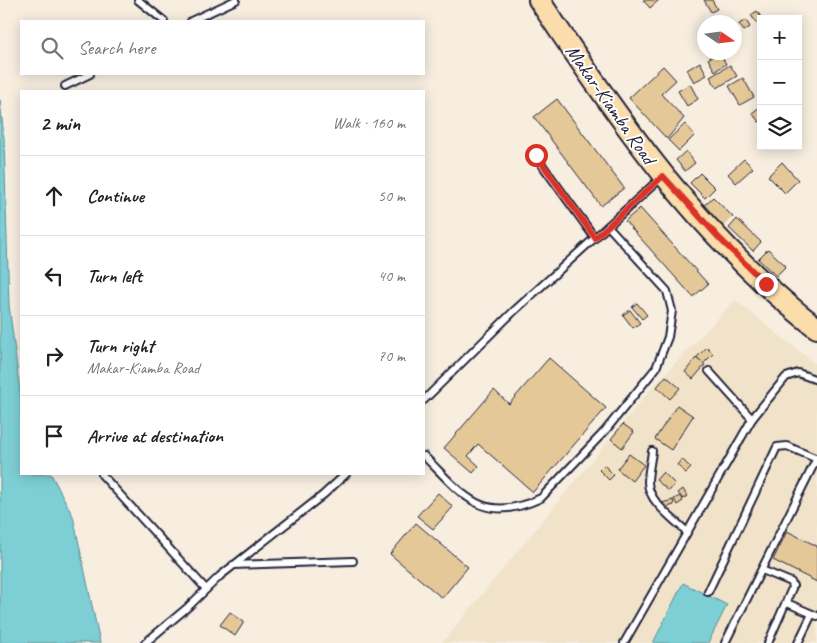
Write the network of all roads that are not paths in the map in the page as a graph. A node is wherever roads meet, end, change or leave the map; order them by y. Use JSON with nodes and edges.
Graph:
{"nodes":[{"id":1,"x":138,"y":0,"type":"edge"},
{"id":2,"x":236,"y":0,"type":"edge"},
{"id":3,"x":539,"y":0,"type":"edge"},
{"id":4,"x":163,"y":20,"type":"edge"},
{"id":5,"x":193,"y":20,"type":"edge"},
{"id":6,"x":88,"y":75,"type":"edge"},
{"id":7,"x":65,"y":86,"type":"dead end"},
{"id":8,"x":536,"y":155,"type":"dead end"},
{"id":9,"x":663,"y":176,"type":"junction"},
{"id":10,"x":608,"y":226,"type":"junction"},
{"id":11,"x":595,"y":238,"type":"junction"},
{"id":12,"x":817,"y":328,"type":"edge"},
{"id":13,"x":710,"y":371,"type":"dead end"},
{"id":14,"x":817,"y":380,"type":"edge"},
{"id":15,"x":425,"y":399,"type":"edge"},
{"id":16,"x":752,"y":419,"type":"junction"},
{"id":17,"x":652,"y":451,"type":"dead end"},
{"id":18,"x":425,"y":457,"type":"edge"},
{"id":19,"x":817,"y":459,"type":"edge"},
{"id":20,"x":102,"y":475,"type":"edge"},
{"id":21,"x":345,"y":475,"type":"edge"},
{"id":22,"x":687,"y":532,"type":"junction"},
{"id":23,"x":353,"y":561,"type":"dead end"},
{"id":24,"x":233,"y":566,"type":"junction"},
{"id":25,"x":762,"y":570,"type":"junction"},
{"id":26,"x":206,"y":589,"type":"junction"},
{"id":27,"x":708,"y":592,"type":"dead end"},
{"id":28,"x":787,"y":603,"type":"junction"},
{"id":29,"x":814,"y":615,"type":"edge"},
{"id":30,"x":145,"y":643,"type":"edge"},
{"id":31,"x":624,"y":643,"type":"edge"},
{"id":32,"x":725,"y":643,"type":"edge"},
{"id":33,"x":768,"y":643,"type":"edge"},
{"id":34,"x":798,"y":643,"type":"edge"}],
"edges":[{"from":1,"to":4,"type":"lane"},
{"from":2,"to":5,"type":"lane"},
{"from":3,"to":9,"type":"main road","name":"Makar-Kiamba Road"},
{"from":6,"to":7,"type":"lane"},
{"from":8,"to":11,"type":"lane"},
{"from":9,"to":10,"type":"lane"},
{"from":9,"to":12,"type":"main road","name":"Makar-Kiamba Road"},
{"from":10,"to":11,"type":"lane"},
{"from":10,"to":18,"type":"lane"},
{"from":11,"to":15,"type":"lane"},
{"from":13,"to":16,"type":"lane"},
{"from":14,"to":16,"type":"lane"},
{"from":16,"to":22,"type":"lane"},
{"from":17,"to":22,"type":"lane"},
{"from":19,"to":25,"type":"lane"},
{"from":19,"to":27,"type":"lane"},
{"from":20,"to":26,"type":"lane"},
{"from":21,"to":24,"type":"lane"},
{"from":22,"to":31,"type":"lane"},
{"from":23,"to":24,"type":"lane"},
{"from":24,"to":26,"type":"lane"},
{"from":25,"to":28,"type":"lane"},
{"from":25,"to":32,"type":"lane"},
{"from":26,"to":30,"type":"lane"},
{"from":28,"to":29,"type":"lane"},
{"from":28,"to":33,"type":"lane"},
{"from":29,"to":34,"type":"lane"}]}
